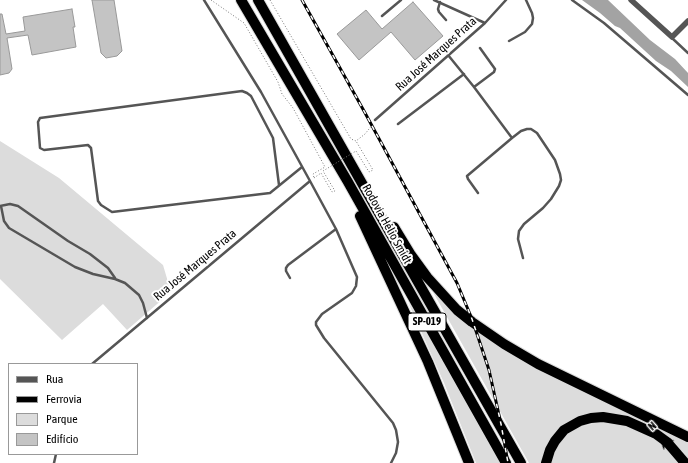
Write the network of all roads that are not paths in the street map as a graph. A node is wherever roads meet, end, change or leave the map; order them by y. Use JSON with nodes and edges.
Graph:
{"nodes":[{"id":1,"x":204,"y":0,"type":"edge"},
{"id":2,"x":241,"y":0,"type":"edge"},
{"id":3,"x":258,"y":0,"type":"edge"},
{"id":4,"x":401,"y":0,"type":"edge"},
{"id":5,"x":434,"y":0,"type":"edge"},
{"id":6,"x":506,"y":0,"type":"edge"},
{"id":7,"x":526,"y":0,"type":"edge"},
{"id":8,"x":572,"y":0,"type":"edge"},
{"id":9,"x":631,"y":0,"type":"edge"},
{"id":10,"x":440,"y":2,"type":"junction"},
{"id":11,"x":382,"y":16,"type":"dead end"},
{"id":12,"x":446,"y":20,"type":"dead end"},
{"id":13,"x":688,"y":21,"type":"edge"},
{"id":14,"x":485,"y":23,"type":"junction"},
{"id":15,"x":672,"y":38,"type":"junction"},
{"id":16,"x":509,"y":41,"type":"dead end"},
{"id":17,"x":480,"y":48,"type":"dead end"},
{"id":18,"x":688,"y":53,"type":"edge"},
{"id":19,"x":448,"y":55,"type":"junction"},
{"id":20,"x":464,"y":74,"type":"junction"},
{"id":21,"x":474,"y":87,"type":"junction"},
{"id":22,"x":688,"y":95,"type":"edge"},
{"id":23,"x":375,"y":120,"type":"road end"},
{"id":24,"x":398,"y":124,"type":"dead end"},
{"id":25,"x":512,"y":138,"type":"junction"},
{"id":26,"x":302,"y":167,"type":"junction"},
{"id":27,"x":357,"y":174,"type":"junction"},
{"id":28,"x":310,"y":181,"type":"junction"},
{"id":29,"x":348,"y":182,"type":"junction"},
{"id":30,"x":279,"y":185,"type":"junction"},
{"id":31,"x":478,"y":193,"type":"dead end"},
{"id":32,"x":0,"y":206,"type":"edge"},
{"id":33,"x":336,"y":229,"type":"junction"},
{"id":34,"x":523,"y":258,"type":"dead end"},
{"id":35,"x":290,"y":278,"type":"dead end"},
{"id":36,"x":115,"y":279,"type":"junction"},
{"id":37,"x":147,"y":318,"type":"junction"},
{"id":38,"x":93,"y":363,"type":"edge"},
{"id":39,"x":688,"y":437,"type":"edge"},
{"id":40,"x":391,"y":463,"type":"edge"},
{"id":41,"x":469,"y":463,"type":"edge"},
{"id":42,"x":506,"y":463,"type":"edge"},
{"id":43,"x":521,"y":463,"type":"edge"},
{"id":44,"x":546,"y":463,"type":"edge"},
{"id":45,"x":685,"y":463,"type":"edge"}],
"edges":[{"from":1,"to":26,"type":"lane"},
{"from":2,"to":29,"type":"highway","name":"Rodovia Hélio Smidt","number":"SP-019"},
{"from":3,"to":27,"type":"highway","name":"Rodovia Hélio Smidt","number":"SP-019"},
{"from":4,"to":11,"type":"lane"},
{"from":5,"to":10,"type":"lane"},
{"from":6,"to":14,"type":"lane","name":"Rua José Marques Prata"},
{"from":7,"to":16,"type":"lane"},
{"from":8,"to":22,"type":"lane"},
{"from":9,"to":15,"type":"street"},
{"from":10,"to":12,"type":"lane"},
{"from":10,"to":14,"type":"lane"},
{"from":13,"to":15,"type":"street"},
{"from":14,"to":19,"type":"lane","name":"Rua José Marques Prata"},
{"from":15,"to":18,"type":"lane"},
{"from":17,"to":21,"type":"lane"},
{"from":19,"to":20,"type":"lane"},
{"from":19,"to":23,"type":"lane","name":"Rua José Marques Prata"},
{"from":20,"to":21,"type":"lane"},
{"from":20,"to":24,"type":"lane"},
{"from":21,"to":25,"type":"lane"},
{"from":25,"to":31,"type":"lane"},
{"from":25,"to":34,"type":"lane"},
{"from":26,"to":28,"type":"lane"},
{"from":26,"to":30,"type":"lane"},
{"from":27,"to":39,"type":"highway"},
{"from":27,"to":43,"type":"highway","name":"Rodovia Hélio Smidt","number":"SP-019"},
{"from":28,"to":33,"type":"lane"},
{"from":28,"to":37,"type":"lane","name":"Rua José Marques Prata"},
{"from":29,"to":41,"type":"highway"},
{"from":29,"to":42,"type":"highway","name":"Rodovia Hélio Smidt","number":"SP-019"},
{"from":30,"to":30,"type":"lane"},
{"from":32,"to":36,"type":"lane"},
{"from":32,"to":36,"type":"lane"},
{"from":33,"to":35,"type":"lane"},
{"from":33,"to":40,"type":"lane"},
{"from":36,"to":37,"type":"lane"},
{"from":37,"to":38,"type":"lane","name":"Rua José Marques Prata"},
{"from":44,"to":45,"type":"highway"}]}
